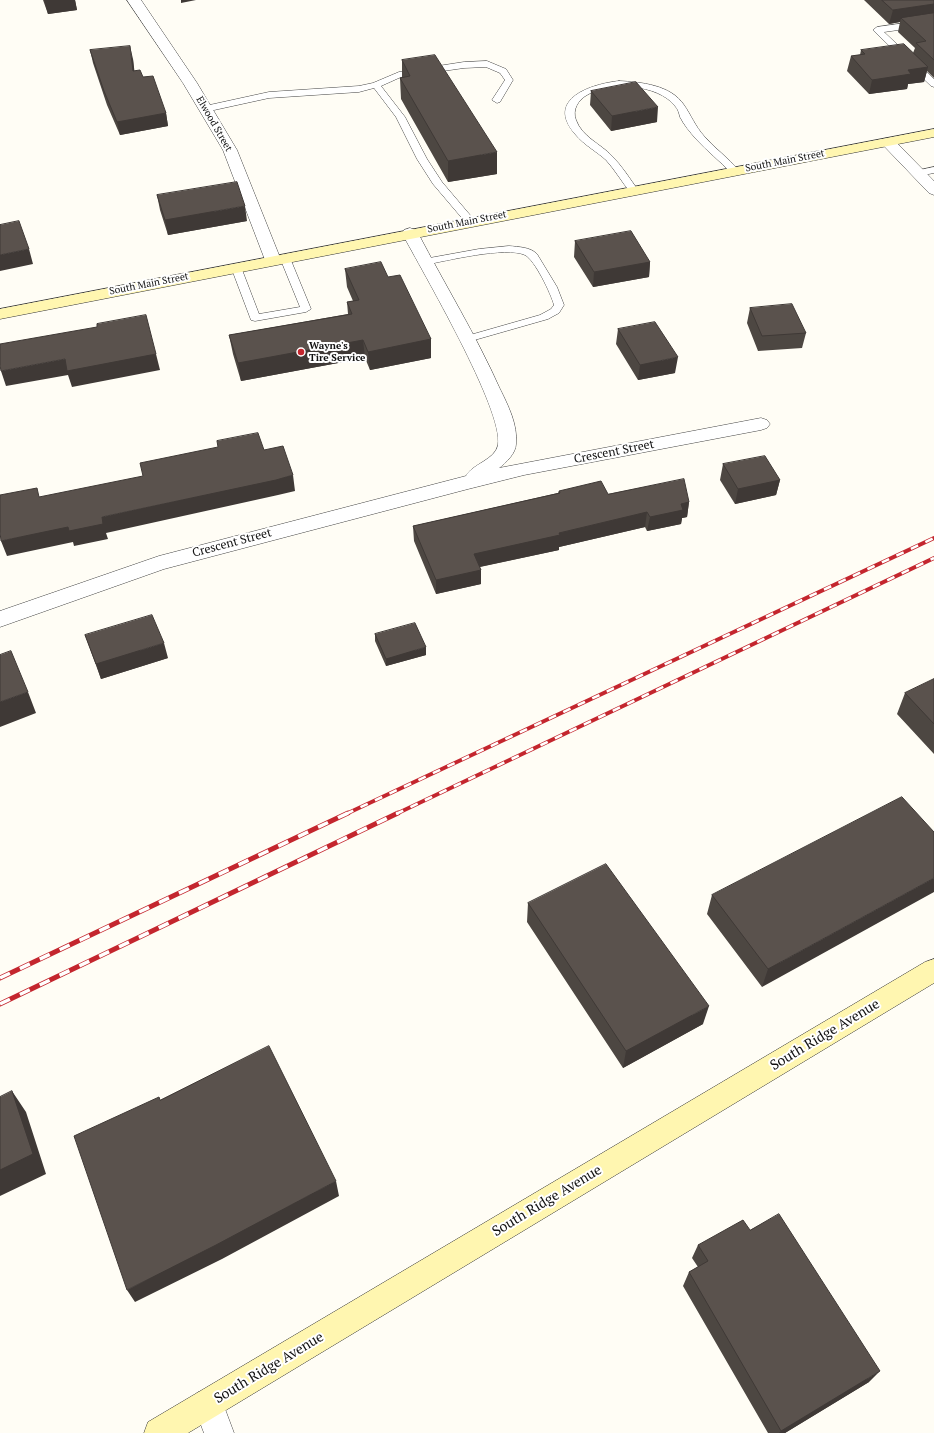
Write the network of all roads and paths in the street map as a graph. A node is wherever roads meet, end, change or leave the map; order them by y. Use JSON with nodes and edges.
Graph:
{"nodes":[{"id":1,"x":134,"y":0,"type":"edge"},
{"id":2,"x":934,"y":22,"type":"edge"},
{"id":3,"x":934,"y":84,"type":"edge"},
{"id":4,"x":376,"y":85,"type":"junction"},
{"id":5,"x":497,"y":100,"type":"dead end"},
{"id":6,"x":205,"y":109,"type":"junction"},
{"id":7,"x":934,"y":133,"type":"edge"},
{"id":8,"x":888,"y":142,"type":"junction"},
{"id":9,"x":934,"y":170,"type":"edge"},
{"id":10,"x":734,"y":171,"type":"junction"},
{"id":11,"x":918,"y":173,"type":"junction"},
{"id":12,"x":633,"y":190,"type":"junction"},
{"id":13,"x":934,"y":190,"type":"edge"},
{"id":14,"x":471,"y":222,"type":"junction"},
{"id":15,"x":410,"y":234,"type":"junction"},
{"id":16,"x":279,"y":259,"type":"junction"},
{"id":17,"x":424,"y":262,"type":"junction"},
{"id":18,"x":236,"y":267,"type":"junction"},
{"id":19,"x":0,"y":314,"type":"edge"},
{"id":20,"x":467,"y":340,"type":"junction"},
{"id":21,"x":761,"y":424,"type":"dead end"},
{"id":22,"x":468,"y":482,"type":"junction"},
{"id":23,"x":0,"y":619,"type":"edge"},
{"id":24,"x":934,"y":970,"type":"edge"},
{"id":25,"x":208,"y":1404,"type":"junction"},
{"id":26,"x":159,"y":1433,"type":"edge"},
{"id":27,"x":219,"y":1433,"type":"edge"}],
"edges":[{"from":1,"to":6,"type":"street","name":"Elwood Street"},
{"from":2,"to":3,"type":"lane"},
{"from":4,"to":5,"type":"lane"},
{"from":4,"to":6,"type":"lane"},
{"from":4,"to":14,"type":"lane"},
{"from":6,"to":16,"type":"street","name":"Elwood Street"},
{"from":7,"to":8,"type":"main road","name":"South Main Street"},
{"from":8,"to":10,"type":"main road","name":"South Main Street"},
{"from":8,"to":11,"type":"street"},
{"from":9,"to":11,"type":"lane"},
{"from":10,"to":12,"type":"main road","name":"South Main Street"},
{"from":10,"to":12,"type":"lane"},
{"from":11,"to":13,"type":"street"},
{"from":12,"to":14,"type":"main road","name":"South Main Street"},
{"from":14,"to":15,"type":"main road","name":"South Main Street"},
{"from":15,"to":16,"type":"main road","name":"South Main Street"},
{"from":15,"to":17,"type":"street","name":"Crescent Street"},
{"from":16,"to":18,"type":"main road","name":"South Main Street"},
{"from":16,"to":18,"type":"lane"},
{"from":17,"to":20,"type":"street","name":"Crescent Street"},
{"from":17,"to":20,"type":"lane"},
{"from":18,"to":19,"type":"main road","name":"South Main Street"},
{"from":20,"to":22,"type":"street","name":"Crescent Street"},
{"from":21,"to":22,"type":"street","name":"Crescent Street"},
{"from":22,"to":23,"type":"street","name":"Crescent Street"},
{"from":24,"to":25,"type":"main road","name":"South Ridge Avenue"},
{"from":25,"to":26,"type":"main road","name":"South Ridge Avenue"},
{"from":25,"to":27,"type":"street"}]}
